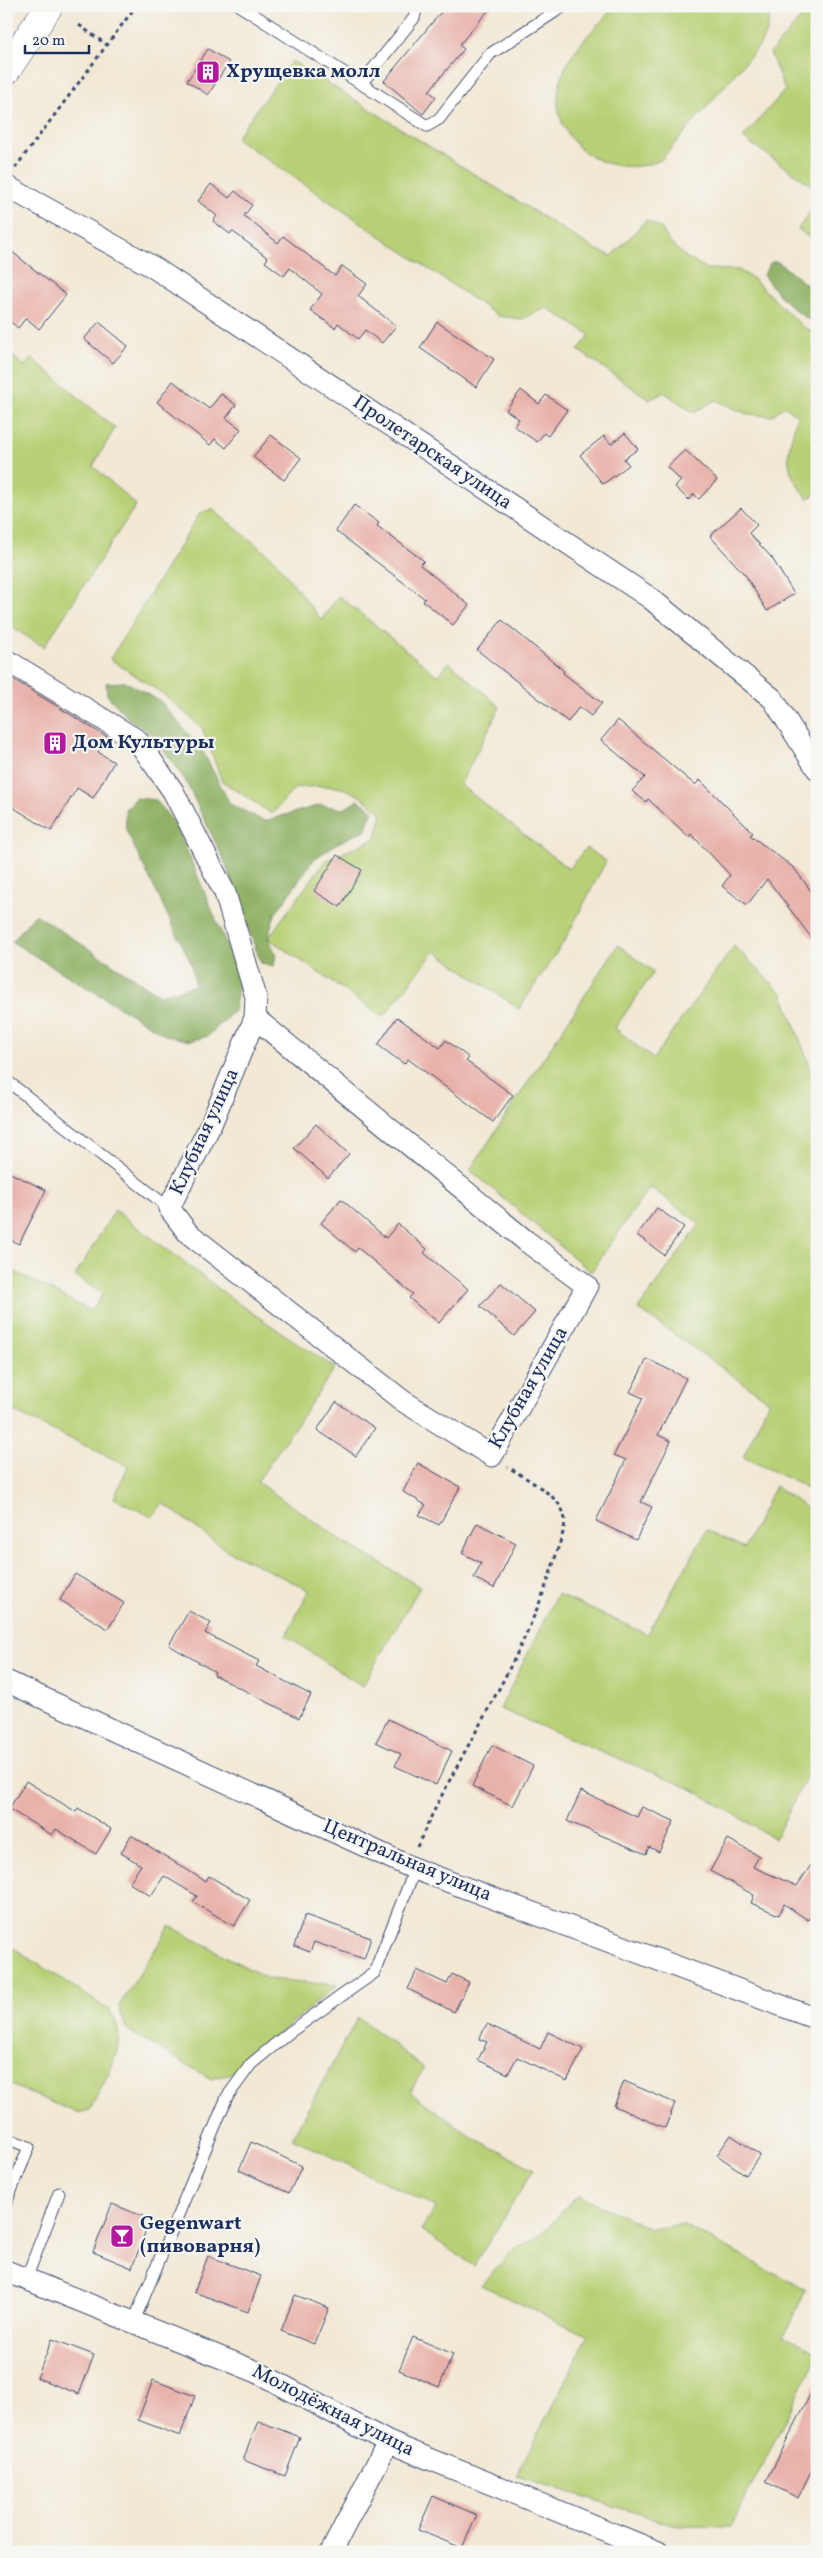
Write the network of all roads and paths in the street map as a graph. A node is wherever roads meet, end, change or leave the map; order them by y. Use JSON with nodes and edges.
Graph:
{"nodes":[{"id":1,"x":49,"y":6,"type":"edge"},
{"id":2,"x":136,"y":6,"type":"edge"},
{"id":3,"x":240,"y":6,"type":"edge"},
{"id":4,"x":417,"y":6,"type":"edge"},
{"id":5,"x":564,"y":6,"type":"edge"},
{"id":6,"x":79,"y":25,"type":"dead end"},
{"id":7,"x":107,"y":45,"type":"junction"},
{"id":8,"x":6,"y":71,"type":"edge"},
{"id":9,"x":361,"y":84,"type":"junction"},
{"id":10,"x":9,"y":179,"type":"edge"},
{"id":11,"x":6,"y":660,"type":"edge"},
{"id":12,"x":817,"y":769,"type":"edge"},
{"id":13,"x":255,"y":1018,"type":"junction"},
{"id":14,"x":6,"y":1080,"type":"edge"},
{"id":15,"x":169,"y":1208,"type":"junction"},
{"id":16,"x":492,"y":1456,"type":"junction"},
{"id":17,"x":6,"y":1681,"type":"edge"},
{"id":18,"x":412,"y":1867,"type":"junction"},
{"id":19,"x":817,"y":2019,"type":"edge"},
{"id":20,"x":6,"y":2138,"type":"edge"},
{"id":21,"x":59,"y":2193,"type":"dead end"},
{"id":22,"x":6,"y":2203,"type":"edge"},
{"id":23,"x":6,"y":2271,"type":"edge"},
{"id":24,"x":26,"y":2279,"type":"junction"},
{"id":25,"x":134,"y":2321,"type":"junction"},
{"id":26,"x":388,"y":2442,"type":"junction"},
{"id":27,"x":331,"y":2552,"type":"edge"},
{"id":28,"x":658,"y":2552,"type":"edge"}],
"edges":[{"from":1,"to":8,"type":"main road"},
{"from":2,"to":7,"type":"path"},
{"from":3,"to":9,"type":"lane"},
{"from":4,"to":9,"type":"lane"},
{"from":5,"to":9,"type":"lane"},
{"from":6,"to":7,"type":"path"},
{"from":7,"to":10,"type":"path"},
{"from":10,"to":12,"type":"street","name":"Пролетарская улица"},
{"from":11,"to":13,"type":"street"},
{"from":13,"to":15,"type":"street","name":"Клубная улица"},
{"from":13,"to":16,"type":"street","name":"Клубная улица"},
{"from":14,"to":15,"type":"lane"},
{"from":15,"to":16,"type":"street","name":"Клубная улица"},
{"from":16,"to":18,"type":"path"},
{"from":17,"to":18,"type":"street","name":"Центральная улица"},
{"from":18,"to":19,"type":"street","name":"Центральная улица"},
{"from":18,"to":25,"type":"lane"},
{"from":20,"to":22,"type":"lane"},
{"from":21,"to":24,"type":"lane"},
{"from":23,"to":24,"type":"street","name":"Молодёжная улица"},
{"from":24,"to":25,"type":"street","name":"Молодёжная улица"},
{"from":25,"to":26,"type":"street","name":"Молодёжная улица"},
{"from":26,"to":27,"type":"street"},
{"from":26,"to":28,"type":"street","name":"Молодёжная улица"}]}
